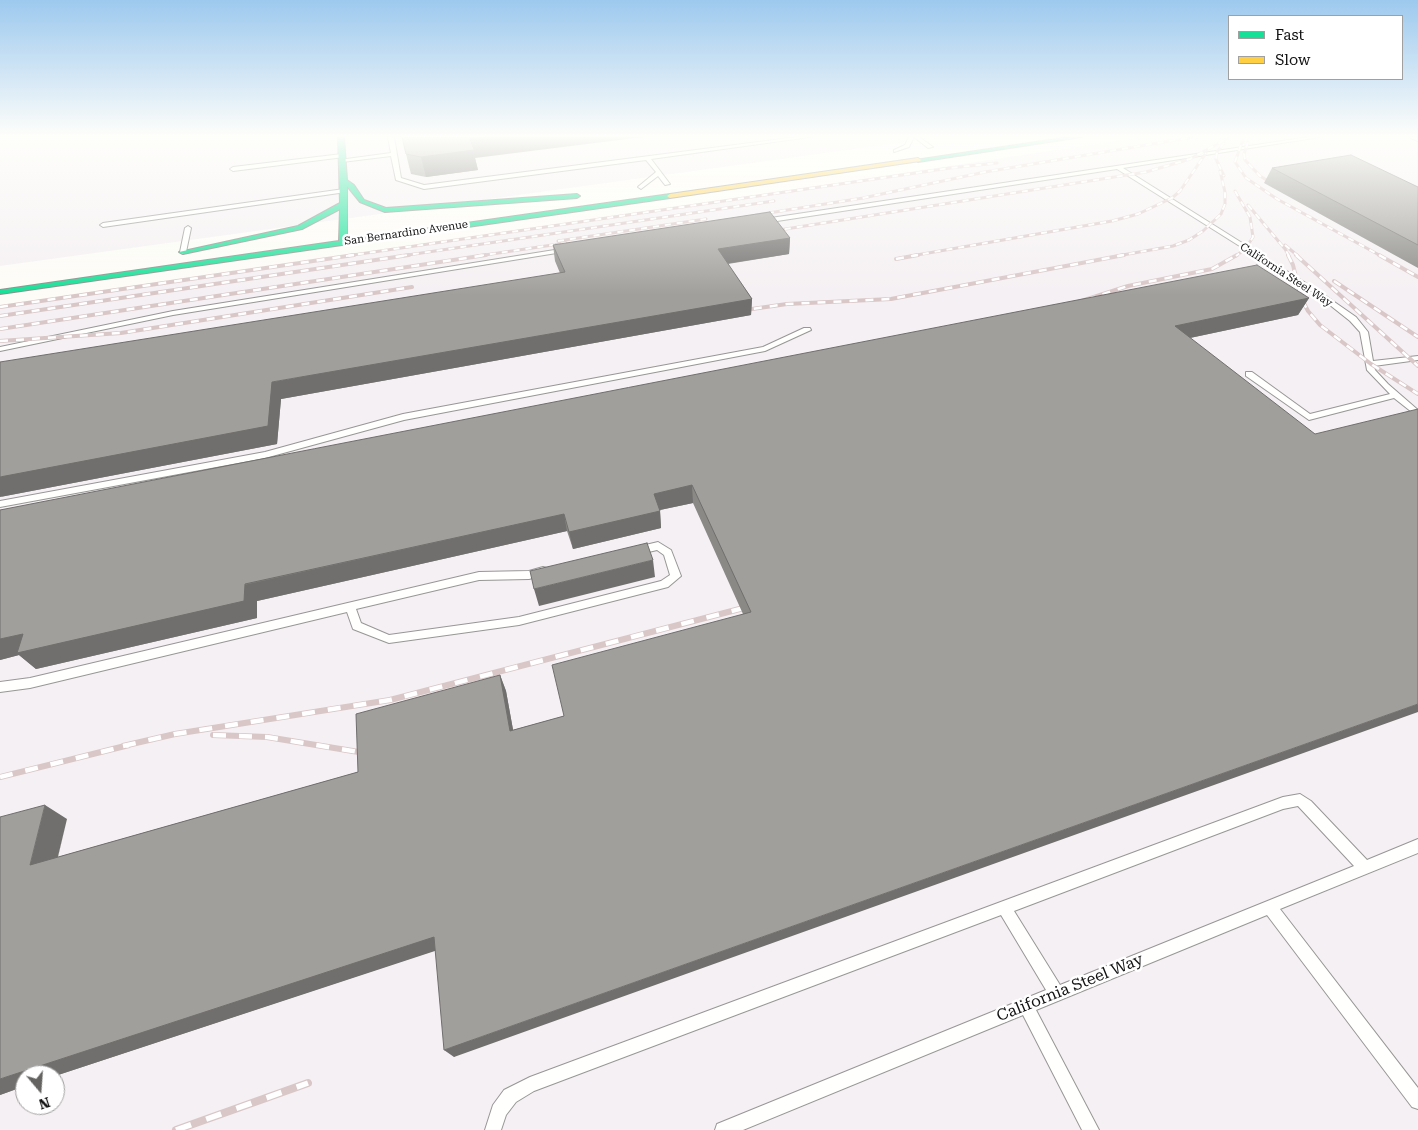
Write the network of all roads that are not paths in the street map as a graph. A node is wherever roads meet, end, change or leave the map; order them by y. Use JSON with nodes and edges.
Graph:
{"nodes":[{"id":1,"x":321,"y":190,"type":"edge"},
{"id":2,"x":344,"y":190,"type":"edge"},
{"id":3,"x":354,"y":190,"type":"edge"},
{"id":4,"x":658,"y":190,"type":"edge"},
{"id":5,"x":710,"y":190,"type":"edge"},
{"id":6,"x":967,"y":190,"type":"edge"},
{"id":7,"x":1153,"y":190,"type":"edge"},
{"id":8,"x":344,"y":204,"type":"junction"},
{"id":9,"x":412,"y":220,"type":"dead end"},
{"id":10,"x":484,"y":222,"type":"junction"},
{"id":11,"x":754,"y":222,"type":"edge"},
{"id":12,"x":103,"y":225,"type":"dead end"},
{"id":13,"x":188,"y":228,"type":"dead end"},
{"id":14,"x":315,"y":233,"type":"dead end"},
{"id":15,"x":343,"y":242,"type":"junction"},
{"id":16,"x":573,"y":249,"type":"edge"},
{"id":17,"x":179,"y":252,"type":"junction"},
{"id":18,"x":0,"y":292,"type":"edge"},
{"id":19,"x":807,"y":330,"type":"dead end"},
{"id":20,"x":0,"y":349,"type":"edge"},
{"id":21,"x":1418,"y":358,"type":"edge"},
{"id":22,"x":1371,"y":364,"type":"junction"},
{"id":23,"x":1249,"y":374,"type":"dead end"},
{"id":24,"x":1396,"y":396,"type":"junction"},
{"id":25,"x":1418,"y":414,"type":"edge"},
{"id":26,"x":0,"y":504,"type":"edge"},
{"id":27,"x":621,"y":554,"type":"edge"},
{"id":28,"x":556,"y":569,"type":"edge"},
{"id":29,"x":350,"y":606,"type":"junction"},
{"id":30,"x":0,"y":687,"type":"edge"},
{"id":31,"x":1418,"y":846,"type":"edge"},
{"id":32,"x":1365,"y":868,"type":"junction"},
{"id":33,"x":1270,"y":907,"type":"junction"},
{"id":34,"x":1004,"y":908,"type":"junction"},
{"id":35,"x":1057,"y":994,"type":"junction"},
{"id":36,"x":1026,"y":1006,"type":"junction"},
{"id":37,"x":1418,"y":1101,"type":"edge"},
{"id":38,"x":493,"y":1130,"type":"edge"},
{"id":39,"x":723,"y":1130,"type":"edge"},
{"id":40,"x":1091,"y":1130,"type":"edge"}],
"edges":[{"from":1,"to":12,"type":"lane"},
{"from":2,"to":8,"type":"main road"},
{"from":3,"to":9,"type":"main road","name":"San Bernardino Avenue"},
{"from":4,"to":10,"type":"main road"},
{"from":5,"to":10,"type":"main road","name":"San Bernardino Avenue"},
{"from":6,"to":11,"type":"lane"},
{"from":7,"to":22,"type":"lane","name":"California Steel Way"},
{"from":8,"to":15,"type":"main road"},
{"from":8,"to":17,"type":"main road"},
{"from":10,"to":15,"type":"main road","name":"San Bernardino Avenue"},
{"from":13,"to":17,"type":"lane"},
{"from":14,"to":17,"type":"main road"},
{"from":15,"to":18,"type":"main road","name":"San Bernardino Avenue"},
{"from":16,"to":20,"type":"lane"},
{"from":19,"to":26,"type":"lane"},
{"from":21,"to":22,"type":"lane"},
{"from":22,"to":24,"type":"lane","name":"California Steel Way"},
{"from":23,"to":24,"type":"lane"},
{"from":24,"to":25,"type":"lane","name":"California Steel Way"},
{"from":27,"to":29,"type":"lane"},
{"from":28,"to":29,"type":"lane"},
{"from":29,"to":30,"type":"lane"},
{"from":31,"to":32,"type":"lane","name":"California Steel Way"},
{"from":32,"to":33,"type":"lane","name":"California Steel Way"},
{"from":32,"to":34,"type":"lane"},
{"from":33,"to":35,"type":"lane","name":"California Steel Way"},
{"from":33,"to":37,"type":"lane"},
{"from":34,"to":35,"type":"lane"},
{"from":34,"to":38,"type":"lane"},
{"from":35,"to":36,"type":"lane","name":"California Steel Way"},
{"from":36,"to":39,"type":"lane","name":"California Steel Way"},
{"from":36,"to":40,"type":"lane"}]}
